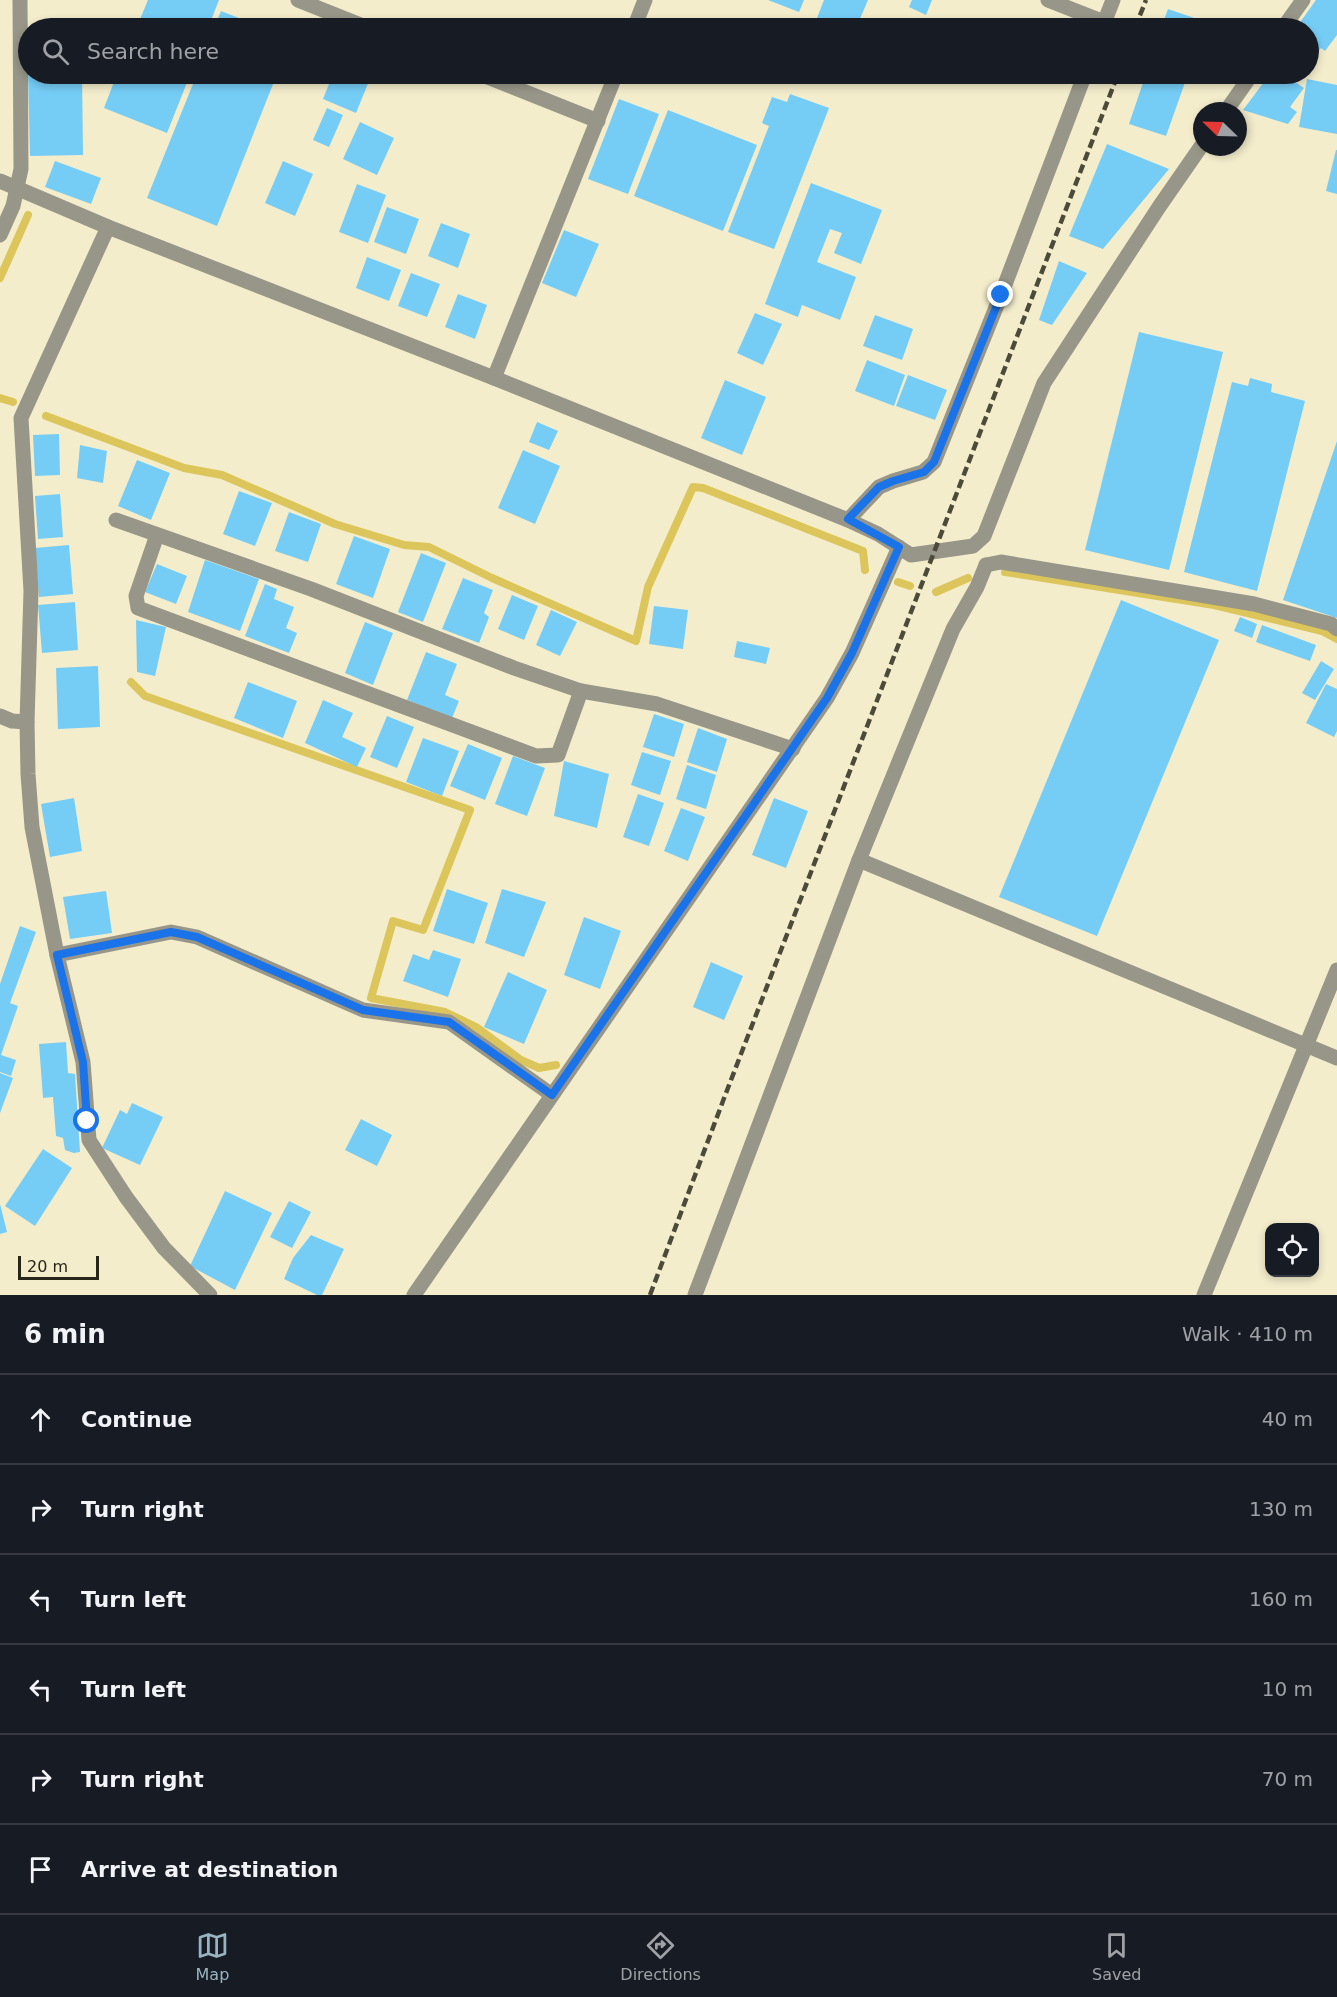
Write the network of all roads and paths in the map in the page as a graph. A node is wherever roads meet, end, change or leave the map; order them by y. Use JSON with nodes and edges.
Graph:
{"nodes":[{"id":1,"x":20,"y":0,"type":"edge"},
{"id":2,"x":298,"y":0,"type":"edge"},
{"id":3,"x":645,"y":0,"type":"edge"},
{"id":4,"x":1048,"y":0,"type":"edge"},
{"id":5,"x":1113,"y":0,"type":"edge"},
{"id":6,"x":1303,"y":0,"type":"edge"},
{"id":7,"x":20,"y":18,"type":"edge"},
{"id":8,"x":343,"y":18,"type":"edge"},
{"id":9,"x":638,"y":18,"type":"edge"},
{"id":10,"x":1088,"y":18,"type":"edge"},
{"id":11,"x":1106,"y":18,"type":"edge"},
{"id":12,"x":1290,"y":18,"type":"edge"},
{"id":13,"x":20,"y":84,"type":"edge"},
{"id":14,"x":505,"y":84,"type":"edge"},
{"id":15,"x":612,"y":84,"type":"edge"},
{"id":16,"x":1081,"y":84,"type":"edge"},
{"id":17,"x":1245,"y":84,"type":"edge"},
{"id":18,"x":1232,"y":102,"type":"edge"},
{"id":19,"x":598,"y":121,"type":"junction"},
{"id":20,"x":1194,"y":156,"type":"edge"},
{"id":21,"x":0,"y":181,"type":"edge"},
{"id":22,"x":18,"y":188,"type":"junction"},
{"id":23,"x":108,"y":227,"type":"junction"},
{"id":24,"x":0,"y":235,"type":"edge"},
{"id":25,"x":494,"y":378,"type":"junction"},
{"id":26,"x":848,"y":519,"type":"junction"},
{"id":27,"x":116,"y":520,"type":"dead end"},
{"id":28,"x":157,"y":535,"type":"junction"},
{"id":29,"x":973,"y":546,"type":"junction"},
{"id":30,"x":899,"y":547,"type":"junction"},
{"id":31,"x":986,"y":565,"type":"junction"},
{"id":32,"x":1337,"y":628,"type":"edge"},
{"id":33,"x":581,"y":691,"type":"junction"},
{"id":34,"x":0,"y":716,"type":"edge"},
{"id":35,"x":27,"y":722,"type":"junction"},
{"id":36,"x":793,"y":749,"type":"junction"},
{"id":37,"x":859,"y":860,"type":"junction"},
{"id":38,"x":57,"y":955,"type":"junction"},
{"id":39,"x":1337,"y":970,"type":"edge"},
{"id":40,"x":1306,"y":1045,"type":"junction"},
{"id":41,"x":1337,"y":1058,"type":"edge"},
{"id":42,"x":552,"y":1095,"type":"junction"},
{"id":43,"x":210,"y":1295,"type":"edge"},
{"id":44,"x":414,"y":1295,"type":"edge"},
{"id":45,"x":695,"y":1295,"type":"edge"},
{"id":46,"x":1204,"y":1295,"type":"edge"}],
"edges":[{"from":1,"to":7,"type":"street"},
{"from":2,"to":8,"type":"street"},
{"from":3,"to":9,"type":"street"},
{"from":4,"to":10,"type":"street"},
{"from":5,"to":11,"type":"street"},
{"from":6,"to":12,"type":"street"},
{"from":13,"to":22,"type":"street"},
{"from":14,"to":19,"type":"street"},
{"from":15,"to":19,"type":"street"},
{"from":16,"to":26,"type":"street"},
{"from":17,"to":18,"type":"street"},
{"from":19,"to":25,"type":"street"},
{"from":20,"to":29,"type":"street"},
{"from":21,"to":22,"type":"street"},
{"from":22,"to":23,"type":"street"},
{"from":22,"to":24,"type":"street"},
{"from":23,"to":25,"type":"street"},
{"from":23,"to":35,"type":"street"},
{"from":25,"to":26,"type":"street"},
{"from":26,"to":30,"type":"street"},
{"from":27,"to":28,"type":"street"},
{"from":28,"to":33,"type":"street"},
{"from":28,"to":33,"type":"street"},
{"from":29,"to":30,"type":"street"},
{"from":29,"to":31,"type":"street"},
{"from":30,"to":36,"type":"street"},
{"from":31,"to":32,"type":"street"},
{"from":31,"to":37,"type":"street"},
{"from":33,"to":36,"type":"street"},
{"from":34,"to":35,"type":"street"},
{"from":35,"to":38,"type":"street"},
{"from":36,"to":42,"type":"street"},
{"from":37,"to":40,"type":"street"},
{"from":37,"to":45,"type":"street"},
{"from":38,"to":42,"type":"street"},
{"from":38,"to":43,"type":"street"},
{"from":39,"to":40,"type":"street"},
{"from":40,"to":41,"type":"street"},
{"from":40,"to":46,"type":"street"},
{"from":42,"to":44,"type":"street"}]}
